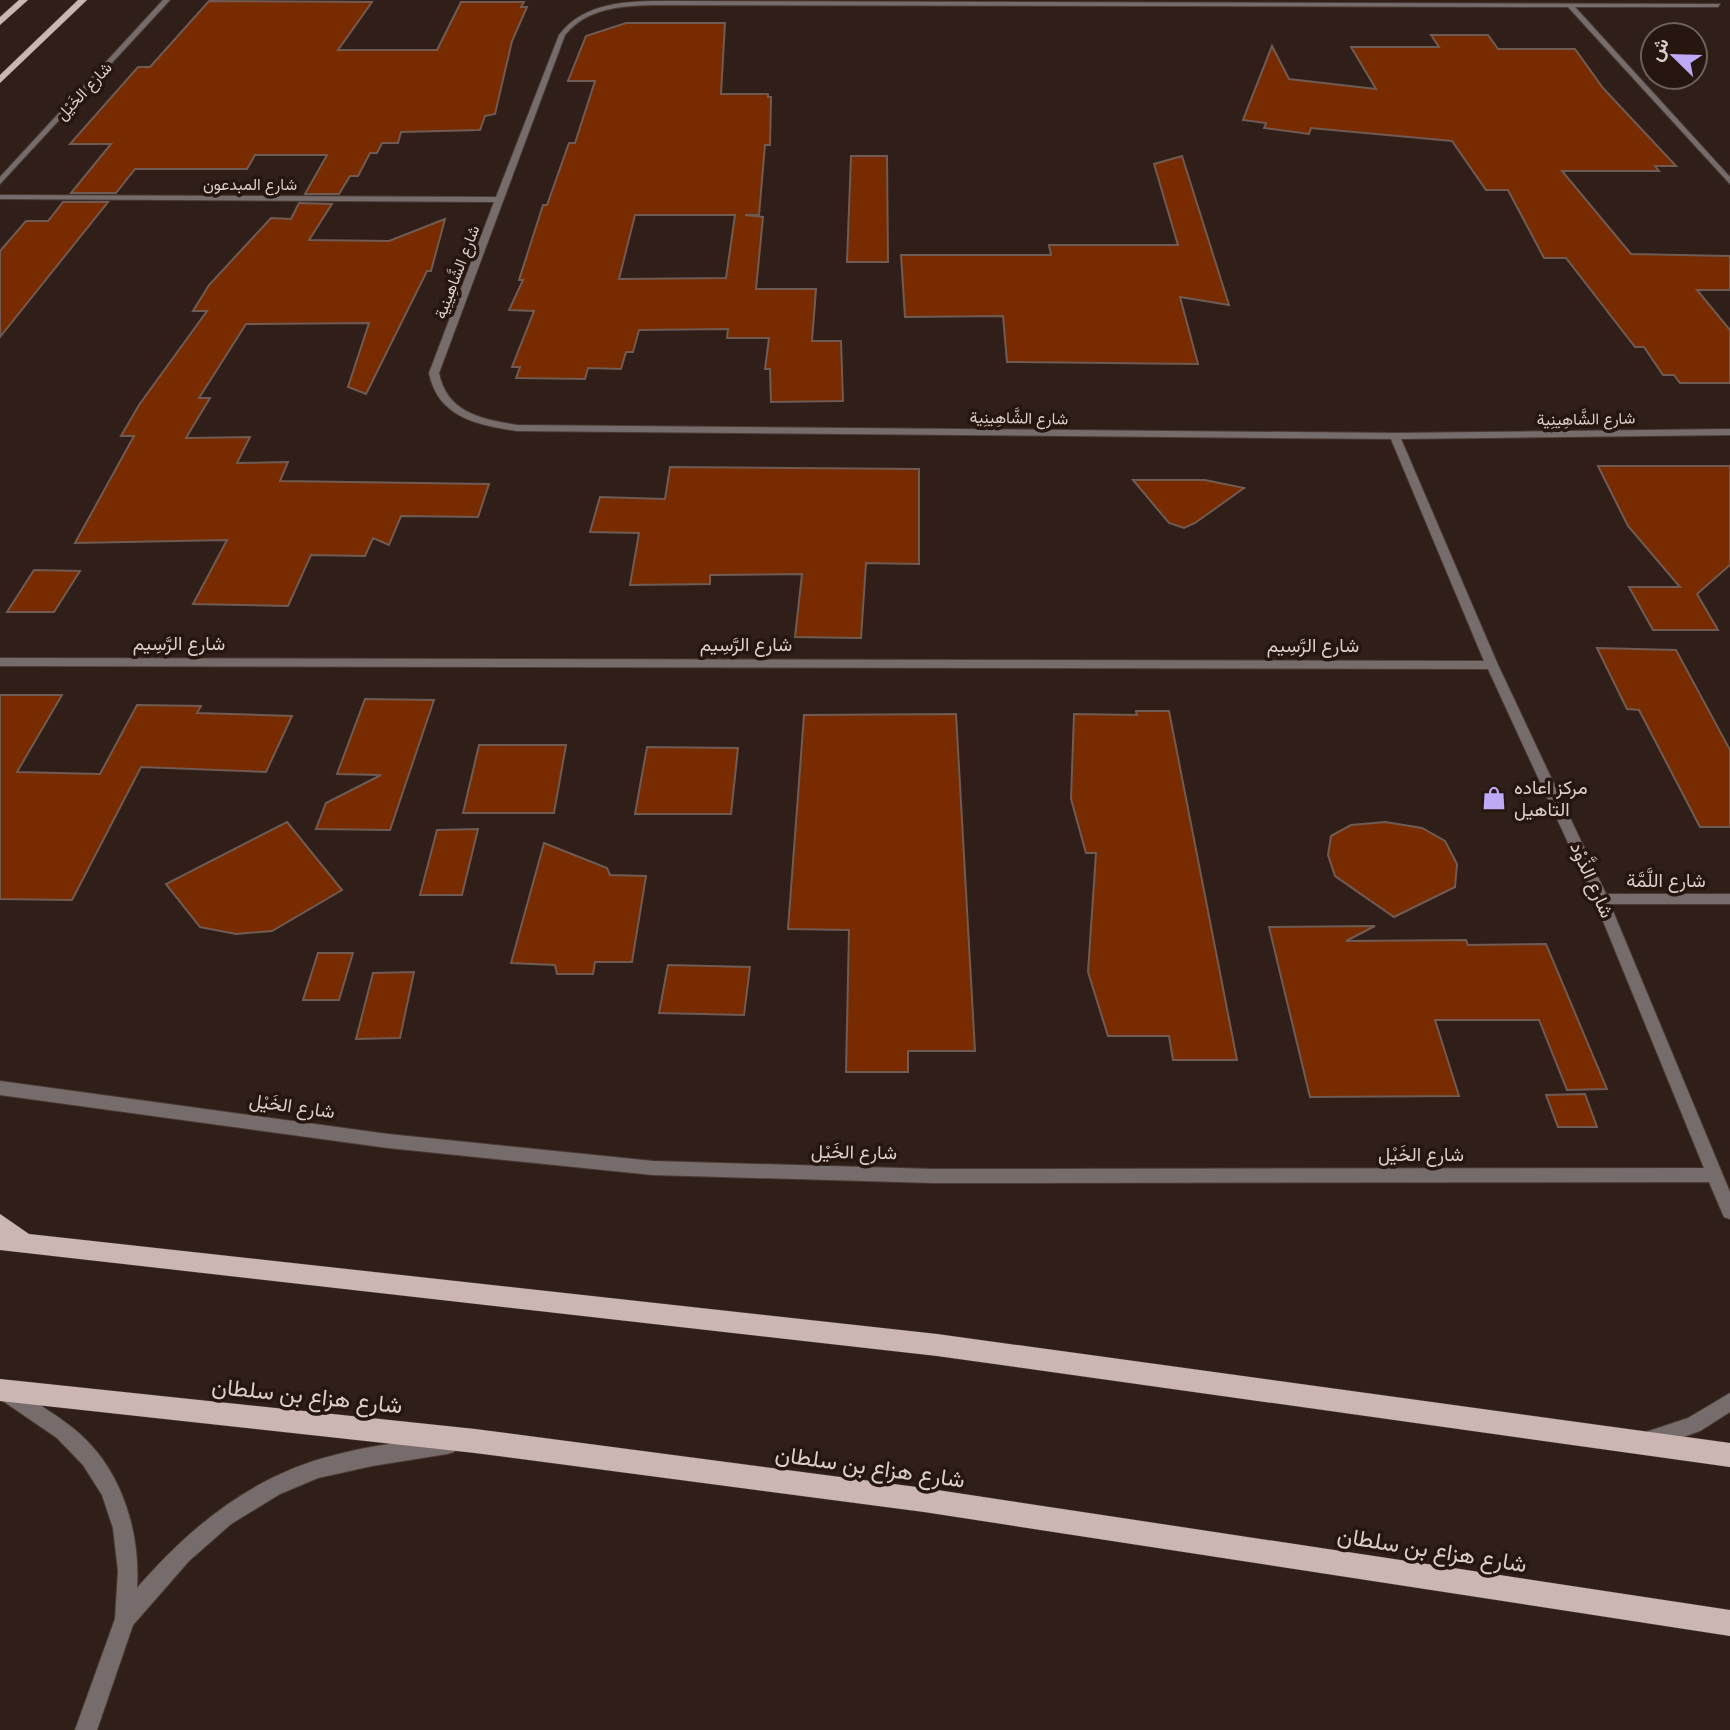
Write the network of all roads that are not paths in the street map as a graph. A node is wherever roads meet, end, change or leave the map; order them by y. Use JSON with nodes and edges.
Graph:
{"nodes":[{"id":1,"x":24,"y":0,"type":"edge"},
{"id":2,"x":83,"y":0,"type":"edge"},
{"id":3,"x":167,"y":0,"type":"edge"},
{"id":4,"x":1032,"y":2,"type":"edge"},
{"id":5,"x":1570,"y":5,"type":"junction"},
{"id":6,"x":1718,"y":5,"type":"dead end"},
{"id":7,"x":0,"y":22,"type":"edge"},
{"id":8,"x":0,"y":80,"type":"edge"},
{"id":9,"x":0,"y":182,"type":"edge"},
{"id":10,"x":1730,"y":182,"type":"edge"},
{"id":11,"x":0,"y":197,"type":"edge"},
{"id":12,"x":499,"y":200,"type":"junction"},
{"id":13,"x":1730,"y":432,"type":"edge"},
{"id":14,"x":1395,"y":436,"type":"junction"},
{"id":15,"x":0,"y":662,"type":"edge"},
{"id":16,"x":1492,"y":665,"type":"junction"},
{"id":17,"x":1601,"y":899,"type":"junction"},
{"id":18,"x":1730,"y":900,"type":"edge"},
{"id":19,"x":0,"y":1088,"type":"edge"},
{"id":20,"x":1713,"y":1175,"type":"junction"},
{"id":21,"x":1730,"y":1212,"type":"edge"},
{"id":22,"x":0,"y":1223,"type":"edge"},
{"id":23,"x":0,"y":1240,"type":"edge"},
{"id":24,"x":24,"y":1243,"type":"junction"},
{"id":25,"x":2,"y":1391,"type":"edge"},
{"id":26,"x":1730,"y":1402,"type":"edge"},
{"id":27,"x":475,"y":1441,"type":"junction"},
{"id":28,"x":1642,"y":1443,"type":"junction"},
{"id":29,"x":1730,"y":1455,"type":"edge"},
{"id":30,"x":125,"y":1619,"type":"junction"},
{"id":31,"x":1730,"y":1623,"type":"edge"},
{"id":32,"x":86,"y":1730,"type":"edge"}],
"edges":[{"from":1,"to":7,"type":"main road"},
{"from":2,"to":8,"type":"main road"},
{"from":3,"to":9,"type":"street","name":"شارع الخَيْل"},
{"from":4,"to":5,"type":"street","name":"شارع الشَّاهِينِية"},
{"from":4,"to":12,"type":"street","name":"شارع الشَّاهِينِية"},
{"from":5,"to":6,"type":"street","name":"شارع الشَّاهِينِية"},
{"from":5,"to":10,"type":"street"},
{"from":11,"to":12,"type":"street","name":"شارع المبدعون"},
{"from":12,"to":14,"type":"street","name":"شارع الشَّاهِينِية"},
{"from":13,"to":14,"type":"street","name":"شارع الشَّاهِينِية"},
{"from":14,"to":16,"type":"street","name":"شارع الذَّوْد"},
{"from":15,"to":16,"type":"street","name":"شارع الرَّسِيم"},
{"from":16,"to":17,"type":"street","name":"شارع الذَّوْد"},
{"from":17,"to":18,"type":"street","name":"شارع اللَّمَّة"},
{"from":17,"to":20,"type":"street","name":"شارع الذَّوْد"},
{"from":19,"to":20,"type":"street","name":"شارع الخَيْل"},
{"from":20,"to":21,"type":"street","name":"شارع الذَّوْد"},
{"from":22,"to":24,"type":"main road"},
{"from":23,"to":24,"type":"main road"},
{"from":24,"to":28,"type":"main road"},
{"from":25,"to":27,"type":"main road","name":"شارع هزاع بن سلطان"},
{"from":25,"to":30,"type":"street"},
{"from":26,"to":28,"type":"street"},
{"from":27,"to":30,"type":"street"},
{"from":27,"to":31,"type":"main road","name":"شارع هزاع بن سلطان"},
{"from":28,"to":29,"type":"main road"},
{"from":30,"to":32,"type":"street"}]}
